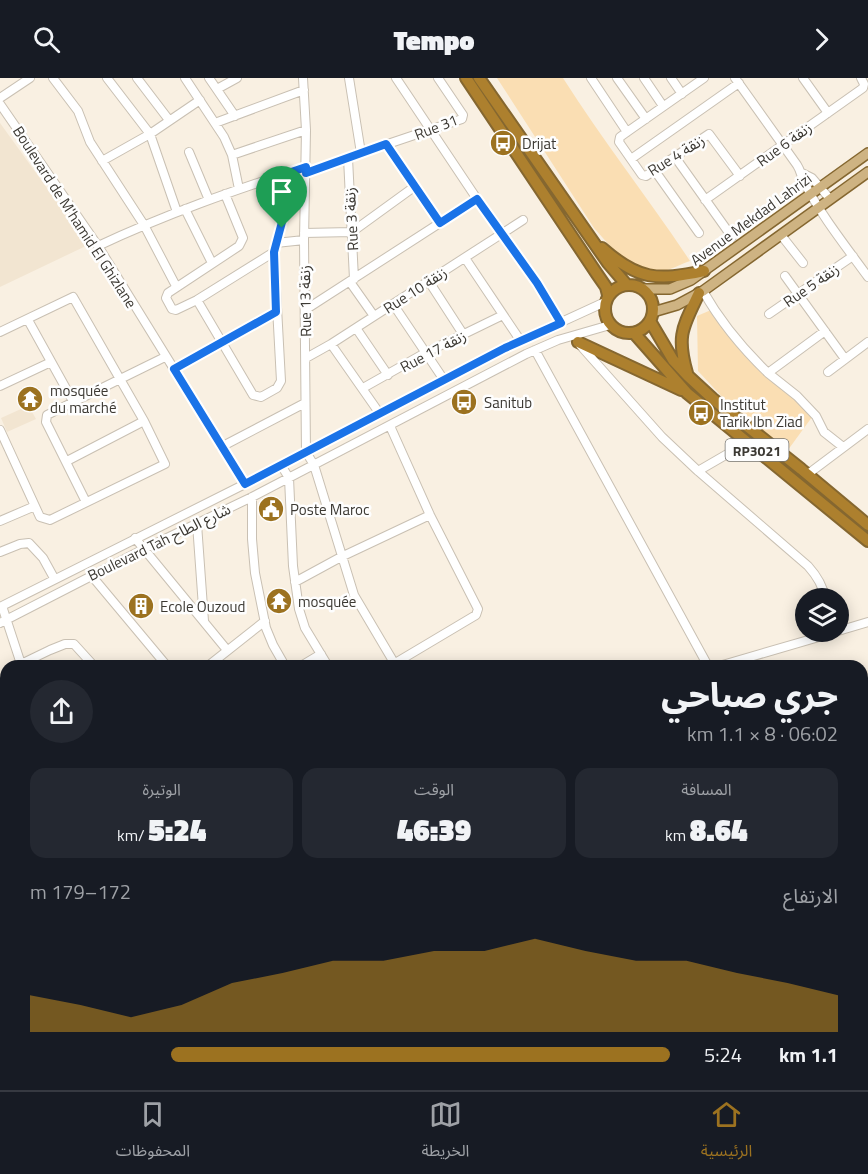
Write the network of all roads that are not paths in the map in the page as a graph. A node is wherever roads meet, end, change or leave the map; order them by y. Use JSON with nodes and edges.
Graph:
{"nodes":[{"id":1,"x":30,"y":78,"type":"edge"},
{"id":2,"x":53,"y":78,"type":"edge"},
{"id":3,"x":106,"y":78,"type":"edge"},
{"id":4,"x":137,"y":78,"type":"edge"},
{"id":5,"x":185,"y":78,"type":"edge"},
{"id":6,"x":209,"y":78,"type":"edge"},
{"id":7,"x":237,"y":78,"type":"edge"},
{"id":8,"x":304,"y":78,"type":"edge"},
{"id":9,"x":349,"y":78,"type":"edge"},
{"id":10,"x":396,"y":78,"type":"edge"},
{"id":11,"x":438,"y":78,"type":"edge"},
{"id":12,"x":461,"y":78,"type":"edge"},
{"id":13,"x":466,"y":78,"type":"edge"},
{"id":14,"x":479,"y":78,"type":"edge"},
{"id":15,"x":591,"y":78,"type":"edge"},
{"id":16,"x":617,"y":78,"type":"edge"},
{"id":17,"x":644,"y":78,"type":"edge"},
{"id":18,"x":671,"y":78,"type":"edge"},
{"id":19,"x":704,"y":78,"type":"edge"},
{"id":20,"x":803,"y":78,"type":"edge"},
{"id":21,"x":861,"y":78,"type":"edge"},
{"id":22,"x":737,"y":80,"type":"edge"},
{"id":23,"x":217,"y":89,"type":"junction"},
{"id":24,"x":304,"y":90,"type":"junction"},
{"id":25,"x":682,"y":94,"type":"junction"},
{"id":26,"x":0,"y":98,"type":"edge"},
{"id":27,"x":200,"y":100,"type":"junction"},
{"id":28,"x":0,"y":104,"type":"edge"},
{"id":29,"x":485,"y":105,"type":"junction"},
{"id":30,"x":663,"y":106,"type":"junction"},
{"id":31,"x":828,"y":113,"type":"junction"},
{"id":32,"x":235,"y":116,"type":"junction"},
{"id":33,"x":646,"y":119,"type":"junction"},
{"id":34,"x":169,"y":120,"type":"junction"},
{"id":35,"x":215,"y":123,"type":"junction"},
{"id":36,"x":306,"y":130,"type":"junction"},
{"id":37,"x":432,"y":130,"type":"junction"},
{"id":38,"x":627,"y":132,"type":"junction"},
{"id":39,"x":150,"y":134,"type":"junction"},
{"id":40,"x":386,"y":144,"type":"junction"},
{"id":41,"x":783,"y":146,"type":"junction"},
{"id":42,"x":189,"y":152,"type":"dead end"},
{"id":43,"x":361,"y":153,"type":"junction"},
{"id":44,"x":868,"y":153,"type":"edge"},
{"id":45,"x":232,"y":155,"type":"junction"},
{"id":46,"x":675,"y":157,"type":"junction"},
{"id":47,"x":348,"y":158,"type":"junction"},
{"id":48,"x":631,"y":159,"type":"junction"},
{"id":49,"x":102,"y":161,"type":"junction"},
{"id":50,"x":306,"y":170,"type":"junction"},
{"id":51,"x":655,"y":171,"type":"junction"},
{"id":52,"x":868,"y":172,"type":"edge"},
{"id":53,"x":802,"y":173,"type":"junction"},
{"id":54,"x":740,"y":176,"type":"junction"},
{"id":55,"x":265,"y":181,"type":"junction"},
{"id":56,"x":414,"y":187,"type":"junction"},
{"id":57,"x":820,"y":187,"type":"junction"},
{"id":58,"x":239,"y":189,"type":"junction"},
{"id":59,"x":225,"y":194,"type":"junction"},
{"id":60,"x":811,"y":194,"type":"junction"},
{"id":61,"x":477,"y":199,"type":"junction"},
{"id":62,"x":830,"y":199,"type":"junction"},
{"id":63,"x":209,"y":200,"type":"junction"},
{"id":64,"x":705,"y":200,"type":"junction"},
{"id":65,"x":819,"y":207,"type":"junction"},
{"id":66,"x":181,"y":211,"type":"junction"},
{"id":67,"x":523,"y":220,"type":"dead end"},
{"id":68,"x":440,"y":223,"type":"junction"},
{"id":69,"x":144,"y":225,"type":"junction"},
{"id":70,"x":352,"y":232,"type":"junction"},
{"id":71,"x":503,"y":233,"type":"junction"},
{"id":72,"x":699,"y":233,"type":"dead end"},
{"id":73,"x":782,"y":235,"type":"junction"},
{"id":74,"x":304,"y":236,"type":"junction"},
{"id":75,"x":732,"y":237,"type":"dead end"},
{"id":76,"x":592,"y":240,"type":"junction"},
{"id":77,"x":98,"y":246,"type":"junction"},
{"id":78,"x":275,"y":248,"type":"junction"},
{"id":79,"x":853,"y":256,"type":"junction"},
{"id":80,"x":465,"y":258,"type":"junction"},
{"id":81,"x":212,"y":263,"type":"junction"},
{"id":82,"x":803,"y":263,"type":"dead end"},
{"id":83,"x":704,"y":271,"type":"junction"},
{"id":84,"x":785,"y":276,"type":"dead end"},
{"id":85,"x":868,"y":277,"type":"edge"},
{"id":86,"x":428,"y":280,"type":"junction"},
{"id":87,"x":352,"y":281,"type":"junction"},
{"id":88,"x":626,"y":284,"type":"junction"},
{"id":89,"x":176,"y":286,"type":"junction"},
{"id":90,"x":643,"y":289,"type":"junction"},
{"id":91,"x":701,"y":292,"type":"junction"},
{"id":92,"x":798,"y":294,"type":"junction"},
{"id":93,"x":607,"y":298,"type":"junction"},
{"id":94,"x":197,"y":300,"type":"junction"},
{"id":95,"x":393,"y":304,"type":"junction"},
{"id":96,"x":305,"y":310,"type":"junction"},
{"id":97,"x":276,"y":312,"type":"junction"},
{"id":98,"x":769,"y":314,"type":"dead end"},
{"id":99,"x":503,"y":315,"type":"junction"},
{"id":100,"x":374,"y":316,"type":"junction"},
{"id":101,"x":652,"y":316,"type":"junction"},
{"id":102,"x":28,"y":320,"type":"junction"},
{"id":103,"x":561,"y":323,"type":"junction"},
{"id":104,"x":610,"y":325,"type":"junction"},
{"id":105,"x":356,"y":328,"type":"junction"},
{"id":106,"x":825,"y":331,"type":"junction"},
{"id":107,"x":0,"y":332,"type":"edge"},
{"id":108,"x":634,"y":333,"type":"junction"},
{"id":109,"x":463,"y":334,"type":"junction"},
{"id":110,"x":575,"y":339,"type":"junction"},
{"id":111,"x":520,"y":340,"type":"junction"},
{"id":112,"x":223,"y":342,"type":"junction"},
{"id":113,"x":868,"y":342,"type":"edge"},
{"id":114,"x":331,"y":344,"type":"junction"},
{"id":115,"x":535,"y":350,"type":"junction"},
{"id":116,"x":425,"y":353,"type":"junction"},
{"id":117,"x":165,"y":357,"type":"junction"},
{"id":118,"x":306,"y":358,"type":"junction"},
{"id":119,"x":845,"y":359,"type":"junction"},
{"id":120,"x":51,"y":362,"type":"junction"},
{"id":121,"x":174,"y":369,"type":"junction"},
{"id":122,"x":828,"y":372,"type":"dead end"},
{"id":123,"x":768,"y":373,"type":"junction"},
{"id":124,"x":388,"y":375,"type":"junction"},
{"id":125,"x":688,"y":376,"type":"junction"},
{"id":126,"x":120,"y":379,"type":"junction"},
{"id":127,"x":444,"y":380,"type":"junction"},
{"id":128,"x":0,"y":386,"type":"edge"},
{"id":129,"x":363,"y":388,"type":"junction"},
{"id":130,"x":687,"y":393,"type":"junction"},
{"id":131,"x":74,"y":403,"type":"junction"},
{"id":132,"x":305,"y":404,"type":"junction"},
{"id":133,"x":380,"y":414,"type":"junction"},
{"id":134,"x":144,"y":421,"type":"junction"},
{"id":135,"x":390,"y":426,"type":"junction"},
{"id":136,"x":868,"y":429,"type":"edge"},
{"id":137,"x":1,"y":435,"type":"edge"},
{"id":138,"x":748,"y":442,"type":"junction"},
{"id":139,"x":221,"y":447,"type":"junction"},
{"id":140,"x":843,"y":447,"type":"junction"},
{"id":141,"x":306,"y":452,"type":"junction"},
{"id":142,"x":67,"y":461,"type":"junction"},
{"id":143,"x":281,"y":465,"type":"junction"},
{"id":144,"x":314,"y":465,"type":"junction"},
{"id":145,"x":698,"y":471,"type":"junction"},
{"id":146,"x":808,"y":474,"type":"junction"},
{"id":147,"x":289,"y":478,"type":"junction"},
{"id":148,"x":245,"y":484,"type":"junction"},
{"id":149,"x":252,"y":497,"type":"junction"},
{"id":150,"x":86,"y":502,"type":"junction"},
{"id":151,"x":35,"y":506,"type":"junction"},
{"id":152,"x":430,"y":514,"type":"junction"},
{"id":153,"x":0,"y":521,"type":"edge"},
{"id":154,"x":197,"y":524,"type":"junction"},
{"id":155,"x":868,"y":525,"type":"edge"},
{"id":156,"x":135,"y":538,"type":"junction"},
{"id":157,"x":868,"y":541,"type":"edge"},
{"id":158,"x":144,"y":549,"type":"junction"},
{"id":159,"x":0,"y":552,"type":"edge"},
{"id":160,"x":341,"y":557,"type":"junction"},
{"id":161,"x":91,"y":575,"type":"junction"},
{"id":162,"x":54,"y":578,"type":"junction"},
{"id":163,"x":295,"y":582,"type":"junction"},
{"id":164,"x":824,"y":588,"type":"edge"},
{"id":165,"x":1,"y":606,"type":"edge"},
{"id":166,"x":4,"y":621,"type":"edge"},
{"id":167,"x":204,"y":621,"type":"junction"},
{"id":168,"x":265,"y":621,"type":"junction"},
{"id":169,"x":868,"y":622,"type":"edge"},
{"id":170,"x":849,"y":628,"type":"edge"},
{"id":171,"x":795,"y":641,"type":"edge"},
{"id":172,"x":227,"y":650,"type":"junction"},
{"id":173,"x":321,"y":654,"type":"junction"},
{"id":174,"x":19,"y":660,"type":"edge"},
{"id":175,"x":31,"y":660,"type":"edge"},
{"id":176,"x":89,"y":660,"type":"edge"},
{"id":177,"x":162,"y":660,"type":"edge"},
{"id":178,"x":215,"y":660,"type":"edge"},
{"id":179,"x":282,"y":660,"type":"edge"},
{"id":180,"x":311,"y":660,"type":"edge"},
{"id":181,"x":324,"y":660,"type":"edge"},
{"id":182,"x":391,"y":660,"type":"edge"},
{"id":183,"x":402,"y":660,"type":"edge"},
{"id":184,"x":705,"y":660,"type":"edge"},
{"id":185,"x":737,"y":660,"type":"edge"}],
"edges":[{"from":1,"to":26,"type":"street"},
{"from":2,"to":49,"type":"street"},
{"from":3,"to":39,"type":"street"},
{"from":4,"to":34,"type":"street"},
{"from":5,"to":27,"type":"street"},
{"from":6,"to":23,"type":"street"},
{"from":7,"to":23,"type":"street"},
{"from":8,"to":24,"type":"street","name":"Rue 13 زنقة"},
{"from":9,"to":43,"type":"street"},
{"from":10,"to":37,"type":"street"},
{"from":11,"to":37,"type":"street","name":"Rue 31"},
{"from":12,"to":29,"type":"main road"},
{"from":13,"to":29,"type":"highway"},
{"from":14,"to":76,"type":"highway"},
{"from":15,"to":38,"type":"street"},
{"from":16,"to":33,"type":"street"},
{"from":17,"to":30,"type":"street"},
{"from":18,"to":25,"type":"street"},
{"from":19,"to":25,"type":"street"},
{"from":20,"to":31,"type":"street"},
{"from":21,"to":31,"type":"street","name":"Rue 6 زنقة"},
{"from":22,"to":41,"type":"street"},
{"from":22,"to":48,"type":"street"},
{"from":23,"to":32,"type":"street"},
{"from":24,"to":32,"type":"street"},
{"from":24,"to":36,"type":"street","name":"Rue 13 زنقة"},
{"from":25,"to":30,"type":"street"},
{"from":27,"to":34,"type":"street"},
{"from":27,"to":35,"type":"street"},
{"from":28,"to":77,"type":"street","name":"Boulevard de M'hamid El Ghizlane"},
{"from":29,"to":93,"type":"highway"},
{"from":30,"to":33,"type":"street"},
{"from":31,"to":41,"type":"street","name":"Rue 6 زنقة"},
{"from":32,"to":35,"type":"street"},
{"from":33,"to":38,"type":"street"},
{"from":34,"to":39,"type":"street"},
{"from":35,"to":45,"type":"street"},
{"from":36,"to":45,"type":"street"},
{"from":36,"to":50,"type":"street","name":"Rue 13 زنقة"},
{"from":37,"to":40,"type":"street","name":"Rue 31"},
{"from":37,"to":61,"type":"street"},
{"from":38,"to":48,"type":"street"},
{"from":39,"to":49,"type":"street"},
{"from":39,"to":66,"type":"street"},
{"from":40,"to":43,"type":"street","name":"Rue 31"},
{"from":40,"to":56,"type":"street"},
{"from":41,"to":53,"type":"street"},
{"from":41,"to":54,"type":"street","name":"Rue 6 زنقة"},
{"from":42,"to":63,"type":"street"},
{"from":43,"to":47,"type":"street","name":"Rue 31"},
{"from":44,"to":57,"type":"main road","name":"Avenue Mekdad Lahrizi"},
{"from":45,"to":58,"type":"street"},
{"from":46,"to":51,"type":"street","name":"Rue 4 زنقة"},
{"from":46,"to":54,"type":"street","name":"Rue 4 زنقة"},
{"from":46,"to":64,"type":"street"},
{"from":47,"to":50,"type":"street","name":"Rue 31"},
{"from":47,"to":70,"type":"street","name":"Rue 3 زنقة"},
{"from":48,"to":51,"type":"street","name":"Rue 4 زنقة"},
{"from":49,"to":69,"type":"street"},
{"from":50,"to":55,"type":"street","name":"Rue 31"},
{"from":50,"to":74,"type":"street","name":"Rue 13 زنقة"},
{"from":51,"to":72,"type":"street"},
{"from":52,"to":62,"type":"main road","name":"Avenue Mekdad Lahrizi"},
{"from":53,"to":57,"type":"street"},
{"from":53,"to":60,"type":"street"},
{"from":54,"to":64,"type":"street","name":"Rue 6 زنقة"},
{"from":55,"to":58,"type":"street","name":"Rue 31"},
{"from":55,"to":78,"type":"street"},
{"from":56,"to":68,"type":"street"},
{"from":56,"to":70,"type":"street"},
{"from":57,"to":60,"type":"main road","name":"Avenue Mekdad Lahrizi"},
{"from":57,"to":62,"type":"street"},
{"from":58,"to":59,"type":"street","name":"Rue 31"},
{"from":59,"to":63,"type":"street","name":"Rue 31"},
{"from":59,"to":81,"type":"street"},
{"from":60,"to":65,"type":"street"},
{"from":60,"to":83,"type":"main road","name":"Avenue Mekdad Lahrizi"},
{"from":61,"to":68,"type":"street"},
{"from":61,"to":71,"type":"street"},
{"from":62,"to":65,"type":"main road","name":"Avenue Mekdad Lahrizi"},
{"from":63,"to":66,"type":"street","name":"Rue 31"},
{"from":64,"to":75,"type":"street"},
{"from":65,"to":73,"type":"main road","name":"Avenue Mekdad Lahrizi"},
{"from":65,"to":79,"type":"street"},
{"from":66,"to":69,"type":"street","name":"Rue 31"},
{"from":66,"to":81,"type":"street"},
{"from":67,"to":71,"type":"street","name":"Rue 10 زنقة"},
{"from":68,"to":87,"type":"street"},
{"from":69,"to":77,"type":"street","name":"Rue 31"},
{"from":69,"to":89,"type":"street"},
{"from":70,"to":74,"type":"street"},
{"from":70,"to":87,"type":"street","name":"Rue 3 زنقة"},
{"from":71,"to":80,"type":"street","name":"Rue 10 زنقة"},
{"from":71,"to":103,"type":"street"},
{"from":73,"to":82,"type":"street"},
{"from":73,"to":91,"type":"main road","name":"Avenue Mekdad Lahrizi"},
{"from":74,"to":78,"type":"street"},
{"from":74,"to":96,"type":"street","name":"Rue 13 زنقة"},
{"from":76,"to":83,"type":"highway"},
{"from":76,"to":88,"type":"highway"},
{"from":77,"to":117,"type":"street","name":"Boulevard de M'hamid El Ghizlane"},
{"from":78,"to":94,"type":"street"},
{"from":78,"to":97,"type":"street"},
{"from":79,"to":85,"type":"street"},
{"from":79,"to":92,"type":"street","name":"Rue 5 زنقة"},
{"from":80,"to":86,"type":"street","name":"Rue 10 زنقة"},
{"from":80,"to":99,"type":"street"},
{"from":81,"to":89,"type":"street"},
{"from":83,"to":90,"type":"main road","name":"Avenue Mekdad Lahrizi"},
{"from":84,"to":92,"type":"street"},
{"from":86,"to":95,"type":"street","name":"Rue 10 زنقة"},
{"from":86,"to":109,"type":"street"},
{"from":87,"to":96,"type":"street"},
{"from":87,"to":100,"type":"street"},
{"from":88,"to":90,"type":"highway"},
{"from":88,"to":93,"type":"highway"},
{"from":89,"to":94,"type":"street"},
{"from":90,"to":101,"type":"highway","number":"RP3021"},
{"from":91,"to":101,"type":"main road","name":"Avenue Mekdad Lahrizi"},
{"from":91,"to":123,"type":"street"},
{"from":91,"to":125,"type":"highway"},
{"from":92,"to":98,"type":"street","name":"Rue 5 زنقة"},
{"from":92,"to":106,"type":"street"},
{"from":93,"to":103,"type":"street","name":"Boulevard Tah شارع الطاح"},
{"from":93,"to":104,"type":"highway"},
{"from":94,"to":112,"type":"street"},
{"from":95,"to":100,"type":"street","name":"Rue 10 زنقة"},
{"from":95,"to":116,"type":"street"},
{"from":96,"to":118,"type":"street","name":"Rue 13 زنقة"},
{"from":97,"to":112,"type":"street"},
{"from":97,"to":112,"type":"street"},
{"from":99,"to":109,"type":"street","name":"Rue 17 زنقة"},
{"from":99,"to":111,"type":"street"},
{"from":100,"to":105,"type":"street","name":"Rue 10 زنقة"},
{"from":101,"to":108,"type":"highway"},
{"from":101,"to":125,"type":"highway","number":"RP3021"},
{"from":102,"to":107,"type":"street"},
{"from":102,"to":120,"type":"street"},
{"from":102,"to":126,"type":"street"},
{"from":103,"to":111,"type":"street","name":"Boulevard Tah شارع الطاح"},
{"from":104,"to":108,"type":"highway"},
{"from":104,"to":110,"type":"street","name":"Boulevard Tah شارع الطاح"},
{"from":105,"to":114,"type":"street","name":"Rue 10 زنقة"},
{"from":105,"to":124,"type":"street"},
{"from":106,"to":119,"type":"street"},
{"from":106,"to":123,"type":"street"},
{"from":108,"to":130,"type":"highway","number":"RP3021"},
{"from":109,"to":116,"type":"street","name":"Rue 17 زنقة"},
{"from":110,"to":115,"type":"street","name":"Boulevard Tah شارع الطاح"},
{"from":110,"to":130,"type":"highway"},
{"from":110,"to":145,"type":"street"},
{"from":111,"to":127,"type":"street","name":"Boulevard Tah شارع الطاح"},
{"from":112,"to":121,"type":"street"},
{"from":113,"to":119,"type":"street"},
{"from":114,"to":118,"type":"street","name":"Rue 10 زنقة"},
{"from":114,"to":129,"type":"street"},
{"from":115,"to":135,"type":"street","name":"Boulevard Tah شارع الطاح"},
{"from":115,"to":184,"type":"street"},
{"from":116,"to":124,"type":"street","name":"Rue 17 زنقة"},
{"from":116,"to":127,"type":"street"},
{"from":117,"to":121,"type":"street","name":"Boulevard de M'hamid El Ghizlane"},
{"from":117,"to":126,"type":"street"},
{"from":118,"to":132,"type":"street","name":"Rue 13 زنقة"},
{"from":119,"to":122,"type":"street"},
{"from":120,"to":128,"type":"street"},
{"from":120,"to":131,"type":"street"},
{"from":121,"to":139,"type":"street","name":"Boulevard de M'hamid El Ghizlane"},
{"from":123,"to":140,"type":"street"},
{"from":124,"to":129,"type":"street","name":"Rue 17 زنقة"},
{"from":125,"to":146,"type":"highway","number":"RP3021"},
{"from":126,"to":131,"type":"street"},
{"from":126,"to":134,"type":"street"},
{"from":127,"to":133,"type":"street","name":"Boulevard Tah شارع الطاح"},
{"from":129,"to":133,"type":"street"},
{"from":130,"to":138,"type":"highway","number":"RP3021"},
{"from":131,"to":142,"type":"street"},
{"from":132,"to":139,"type":"street"},
{"from":132,"to":141,"type":"street","name":"Rue 13 زنقة"},
{"from":133,"to":141,"type":"street","name":"Boulevard Tah شارع الطاح"},
{"from":134,"to":142,"type":"street"},
{"from":134,"to":150,"type":"street"},
{"from":135,"to":144,"type":"street","name":"Boulevard Tah شارع الطاح"},
{"from":135,"to":152,"type":"street"},
{"from":136,"to":140,"type":"street"},
{"from":137,"to":151,"type":"street"},
{"from":138,"to":145,"type":"street"},
{"from":138,"to":157,"type":"highway","number":"RP3021"},
{"from":139,"to":148,"type":"street","name":"Boulevard de M'hamid El Ghizlane"},
{"from":140,"to":146,"type":"street"},
{"from":141,"to":143,"type":"street","name":"Boulevard Tah شارع الطاح"},
{"from":141,"to":144,"type":"street"},
{"from":142,"to":150,"type":"street"},
{"from":143,"to":147,"type":"street"},
{"from":143,"to":148,"type":"street","name":"Boulevard Tah شارع الطاح"},
{"from":144,"to":147,"type":"street","name":"Boulevard Tah شارع الطاح"},
{"from":144,"to":160,"type":"street"},
{"from":145,"to":164,"type":"street"},
{"from":146,"to":155,"type":"highway","number":"RP3021"},
{"from":147,"to":149,"type":"street","name":"Boulevard Tah شارع الطاح"},
{"from":147,"to":163,"type":"street"},
{"from":148,"to":156,"type":"street","name":"Boulevard Tah شارع الطاح"},
{"from":149,"to":154,"type":"street","name":"Boulevard Tah شارع الطاح"},
{"from":149,"to":168,"type":"street"},
{"from":150,"to":151,"type":"street"},
{"from":151,"to":153,"type":"street"},
{"from":152,"to":160,"type":"street"},
{"from":152,"to":183,"type":"street"},
{"from":154,"to":158,"type":"street","name":"Boulevard Tah شارع الطاح"},
{"from":154,"to":167,"type":"street"},
{"from":156,"to":158,"type":"street"},
{"from":156,"to":162,"type":"street","name":"Boulevard Tah شارع الطاح"},
{"from":158,"to":161,"type":"street","name":"Boulevard Tah شارع الطاح"},
{"from":158,"to":167,"type":"street"},
{"from":159,"to":162,"type":"street"},
{"from":160,"to":163,"type":"street"},
{"from":160,"to":182,"type":"street"},
{"from":161,"to":166,"type":"street","name":"Boulevard Tah شارع الطاح"},
{"from":161,"to":177,"type":"street"},
{"from":162,"to":165,"type":"street","name":"Boulevard Tah شارع الطاح"},
{"from":163,"to":173,"type":"street"},
{"from":165,"to":166,"type":"street"},
{"from":166,"to":174,"type":"street"},
{"from":167,"to":172,"type":"street"},
{"from":168,"to":172,"type":"street"},
{"from":168,"to":179,"type":"street"},
{"from":169,"to":170,"type":"street"},
{"from":171,"to":185,"type":"street"},
{"from":172,"to":178,"type":"street"},
{"from":173,"to":180,"type":"street"},
{"from":173,"to":181,"type":"street"},
{"from":175,"to":176,"type":"street"}]}
